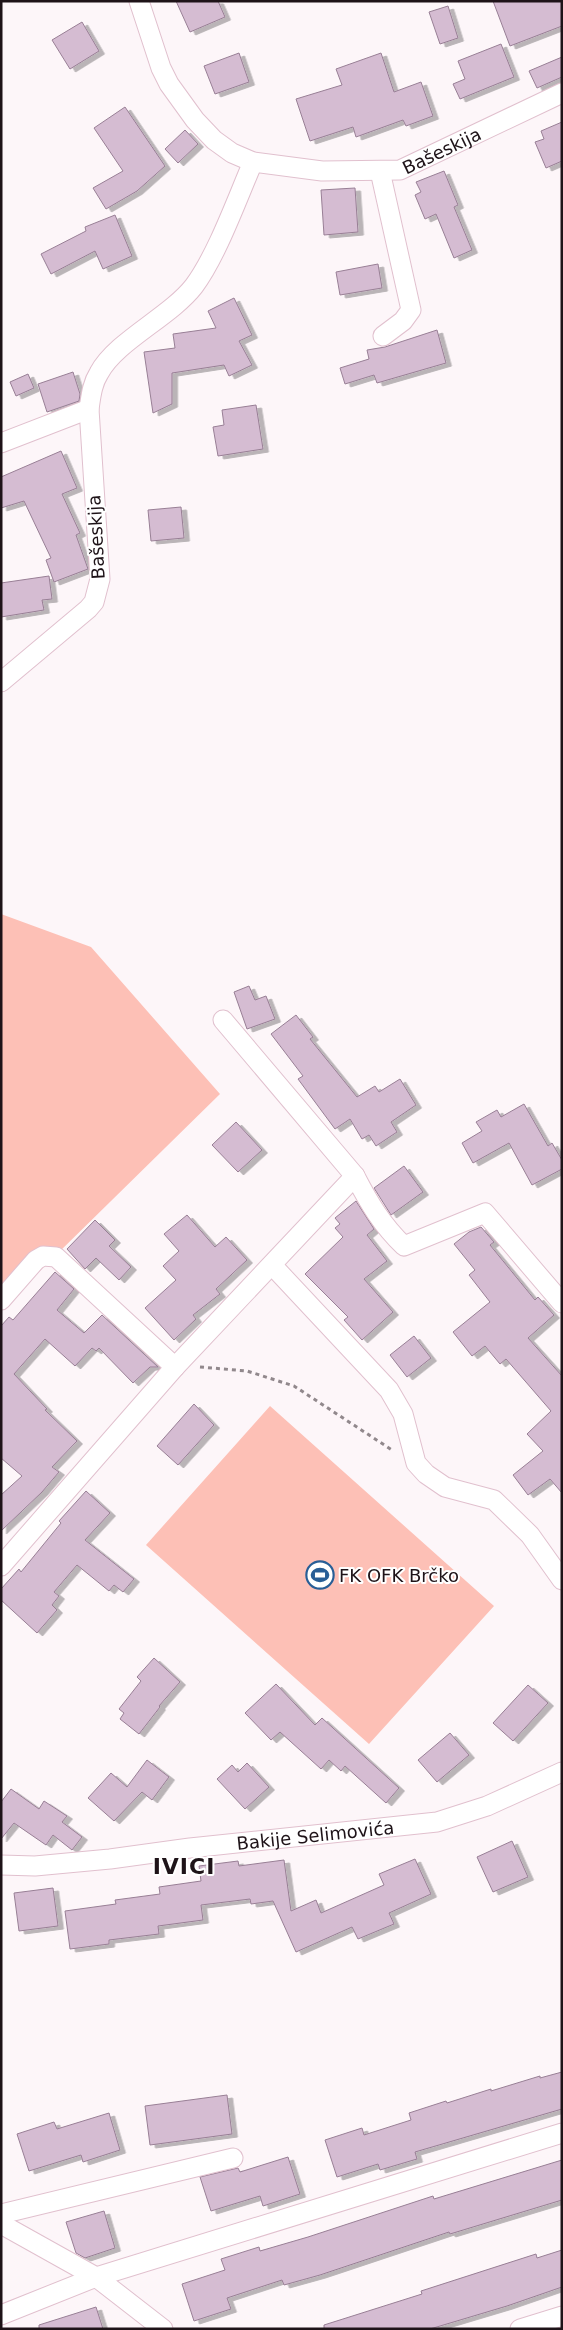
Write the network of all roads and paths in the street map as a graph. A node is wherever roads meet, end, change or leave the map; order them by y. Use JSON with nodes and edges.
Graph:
{"nodes":[{"id":1,"x":139,"y":1,"type":"edge"},
{"id":2,"x":562,"y":93,"type":"edge"},
{"id":3,"x":253,"y":162,"type":"junction"},
{"id":4,"x":380,"y":171,"type":"junction"},
{"id":5,"x":383,"y":336,"type":"dead end"},
{"id":6,"x":88,"y":409,"type":"junction"},
{"id":7,"x":1,"y":443,"type":"edge"},
{"id":8,"x":1,"y":682,"type":"edge"},
{"id":9,"x":223,"y":1020,"type":"dead end"},
{"id":10,"x":355,"y":1176,"type":"junction"},
{"id":11,"x":272,"y":1265,"type":"junction"},
{"id":12,"x":1,"y":1300,"type":"edge"},
{"id":13,"x":562,"y":1303,"type":"edge"},
{"id":14,"x":175,"y":1367,"type":"junction"},
{"id":15,"x":416,"y":1463,"type":"junction"},
{"id":16,"x":1,"y":1566,"type":"edge"},
{"id":17,"x":562,"y":1580,"type":"edge"},
{"id":18,"x":562,"y":1772,"type":"edge"},
{"id":19,"x":1,"y":1865,"type":"edge"},
{"id":20,"x":562,"y":2133,"type":"edge"},
{"id":21,"x":233,"y":2158,"type":"dead end"},
{"id":22,"x":1,"y":2214,"type":"edge"},
{"id":23,"x":1,"y":2224,"type":"edge"},
{"id":24,"x":96,"y":2277,"type":"junction"},
{"id":25,"x":1,"y":2315,"type":"edge"},
{"id":26,"x":562,"y":2316,"type":"edge"},
{"id":27,"x":163,"y":2329,"type":"edge"},
{"id":28,"x":520,"y":2329,"type":"edge"}],
"edges":[{"from":1,"to":3,"type":"street","name":"Bašeskija"},
{"from":2,"to":4,"type":"street","name":"Bašeskija"},
{"from":3,"to":4,"type":"street","name":"Bašeskija"},
{"from":3,"to":6,"type":"street","name":"Bašeskija"},
{"from":4,"to":5,"type":"street"},
{"from":6,"to":7,"type":"street"},
{"from":6,"to":8,"type":"street","name":"Bašeskija"},
{"from":9,"to":10,"type":"street"},
{"from":10,"to":11,"type":"street"},
{"from":10,"to":13,"type":"street"},
{"from":11,"to":14,"type":"street"},
{"from":11,"to":15,"type":"street"},
{"from":12,"to":14,"type":"street"},
{"from":14,"to":15,"type":"path"},
{"from":14,"to":16,"type":"street"},
{"from":15,"to":17,"type":"street"},
{"from":18,"to":19,"type":"street","name":"Bakije Selimovića"},
{"from":20,"to":24,"type":"street"},
{"from":21,"to":22,"type":"street"},
{"from":23,"to":24,"type":"street"},
{"from":24,"to":25,"type":"street"},
{"from":24,"to":27,"type":"street"},
{"from":26,"to":28,"type":"street"}]}
